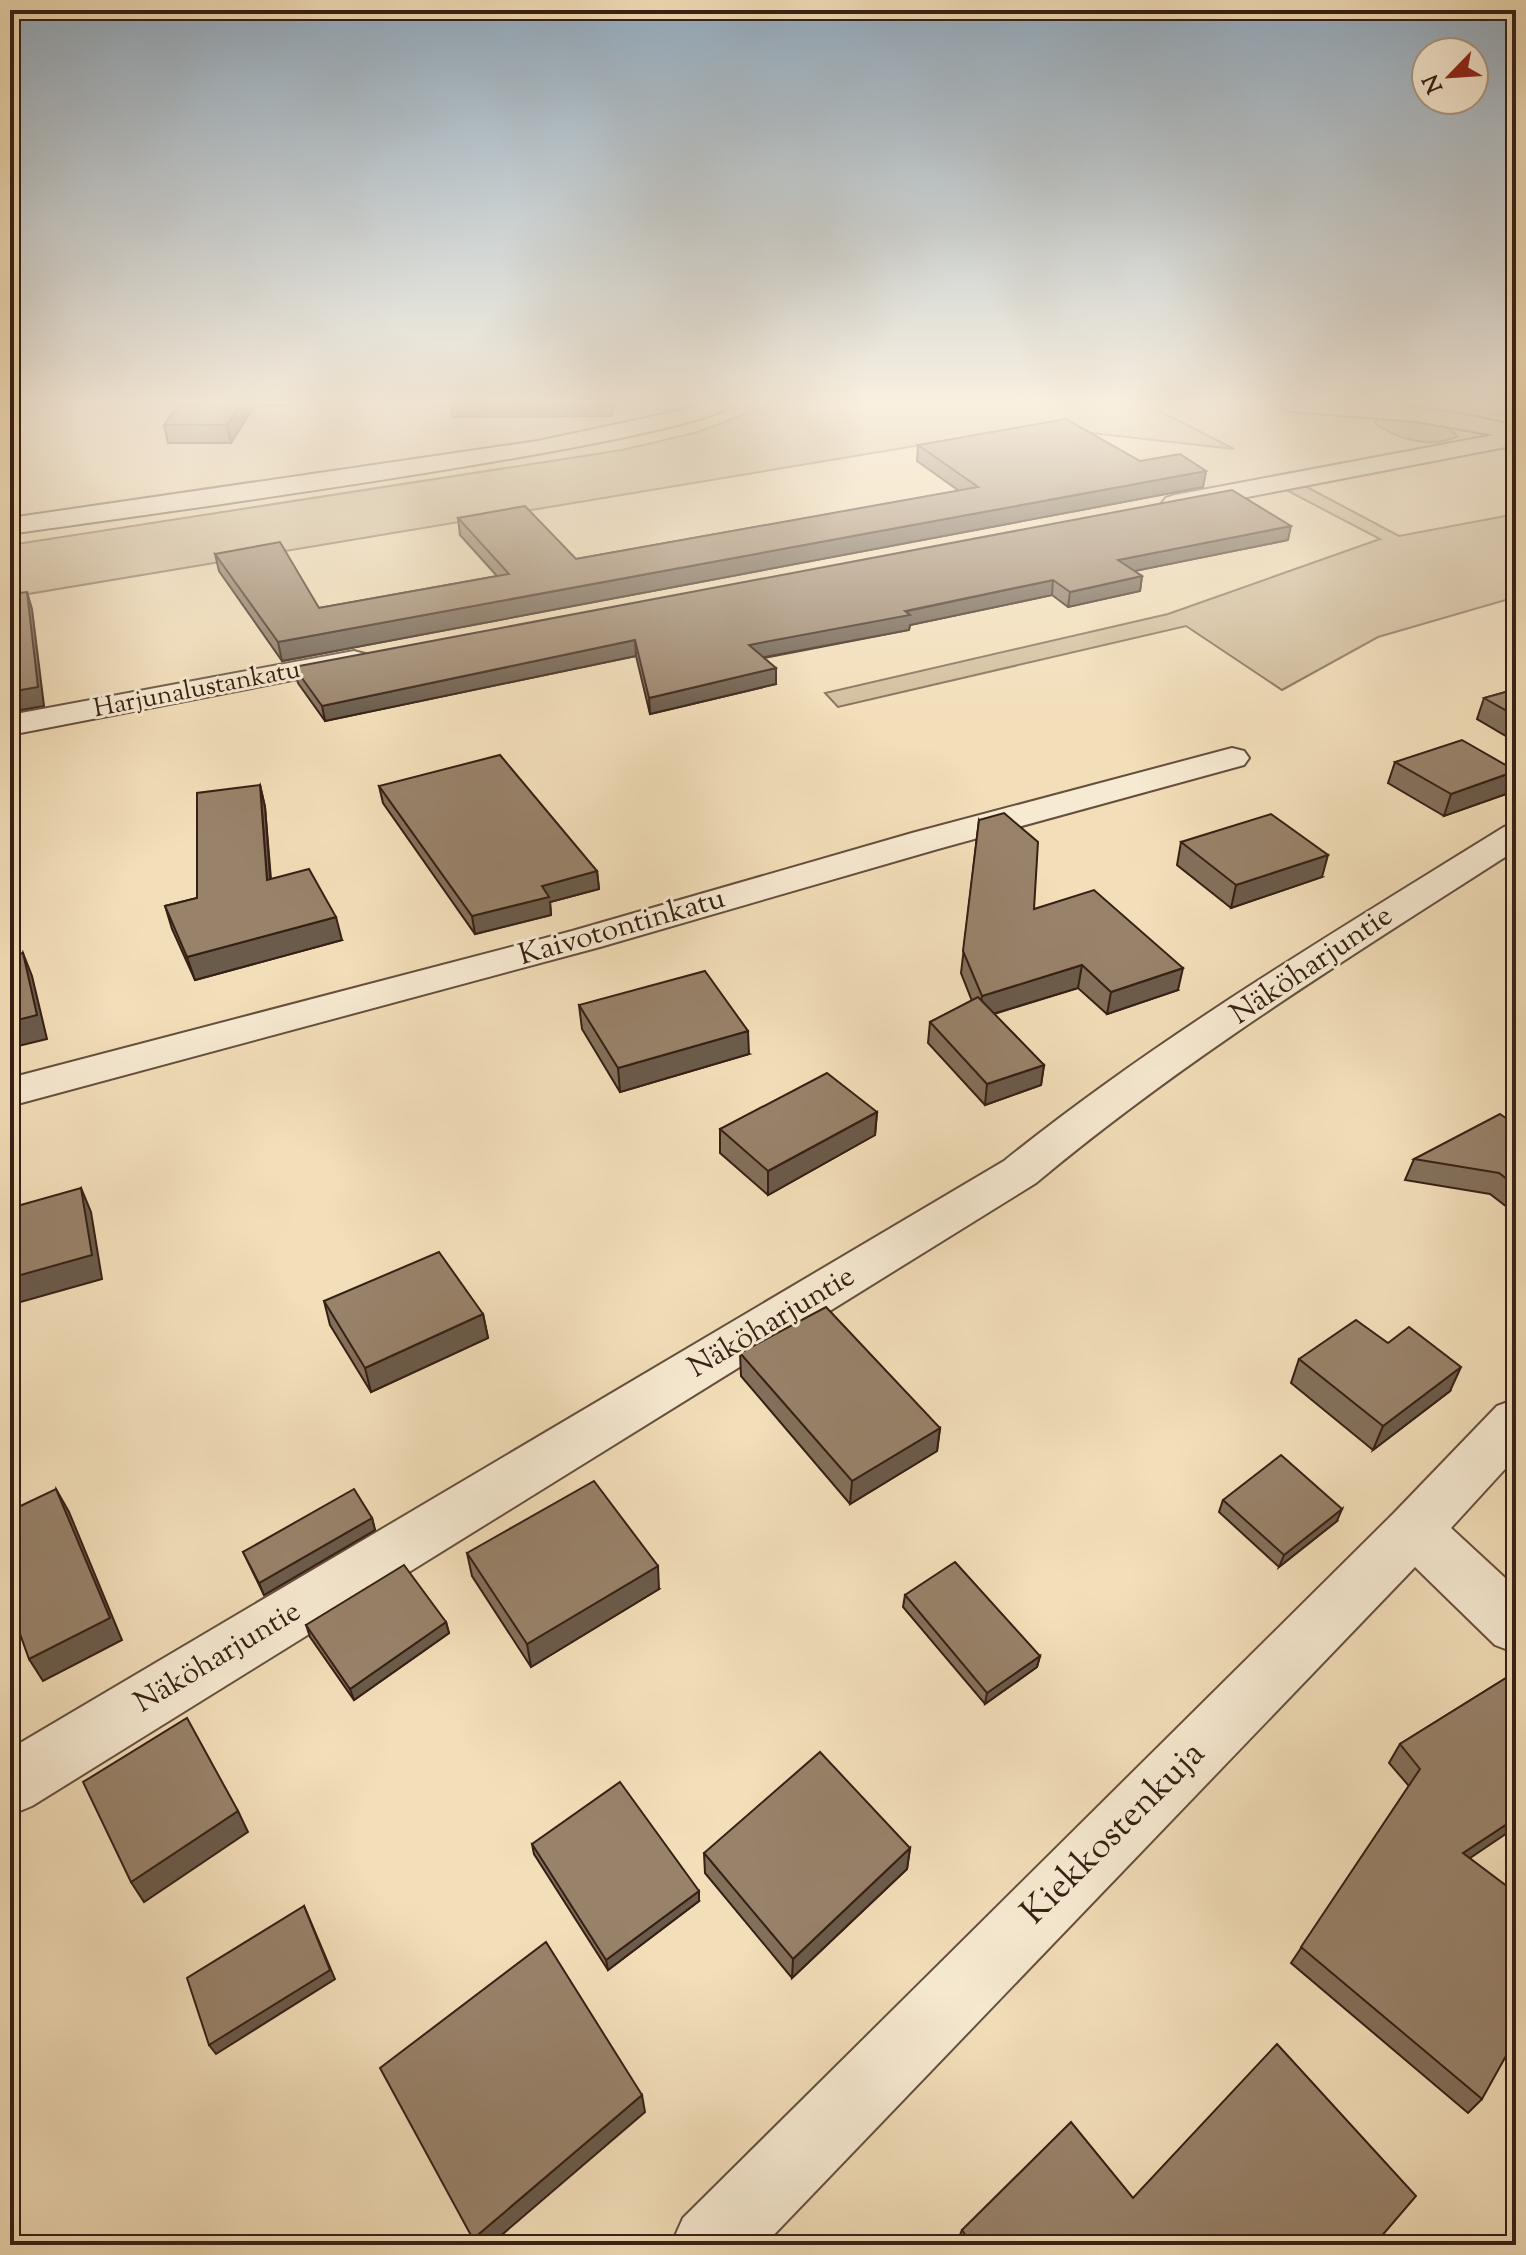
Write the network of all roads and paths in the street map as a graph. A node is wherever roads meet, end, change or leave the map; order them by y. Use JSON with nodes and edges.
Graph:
{"nodes":[{"id":1,"x":123,"y":509,"type":"edge"},
{"id":2,"x":10,"y":526,"type":"edge"},
{"id":3,"x":383,"y":655,"type":"edge"},
{"id":4,"x":10,"y":725,"type":"edge"},
{"id":5,"x":1232,"y":758,"type":"dead end"},
{"id":6,"x":1516,"y":834,"type":"edge"},
{"id":7,"x":10,"y":1092,"type":"edge"},
{"id":8,"x":1516,"y":1421,"type":"edge"},
{"id":9,"x":1414,"y":1530,"type":"junction"},
{"id":10,"x":1516,"y":1626,"type":"edge"},
{"id":11,"x":10,"y":1784,"type":"edge"},
{"id":12,"x":710,"y":2245,"type":"edge"}],
"edges":[{"from":1,"to":2,"type":"street"},
{"from":3,"to":4,"type":"street","name":"Harjunalustankatu"},
{"from":5,"to":7,"type":"street","name":"Kaivotontinkatu"},
{"from":6,"to":11,"type":"street","name":"Näköharjuntie"},
{"from":8,"to":9,"type":"street","name":"Kiekkostenkuja"},
{"from":9,"to":10,"type":"street"},
{"from":9,"to":12,"type":"street","name":"Kiekkostenkuja"}]}
